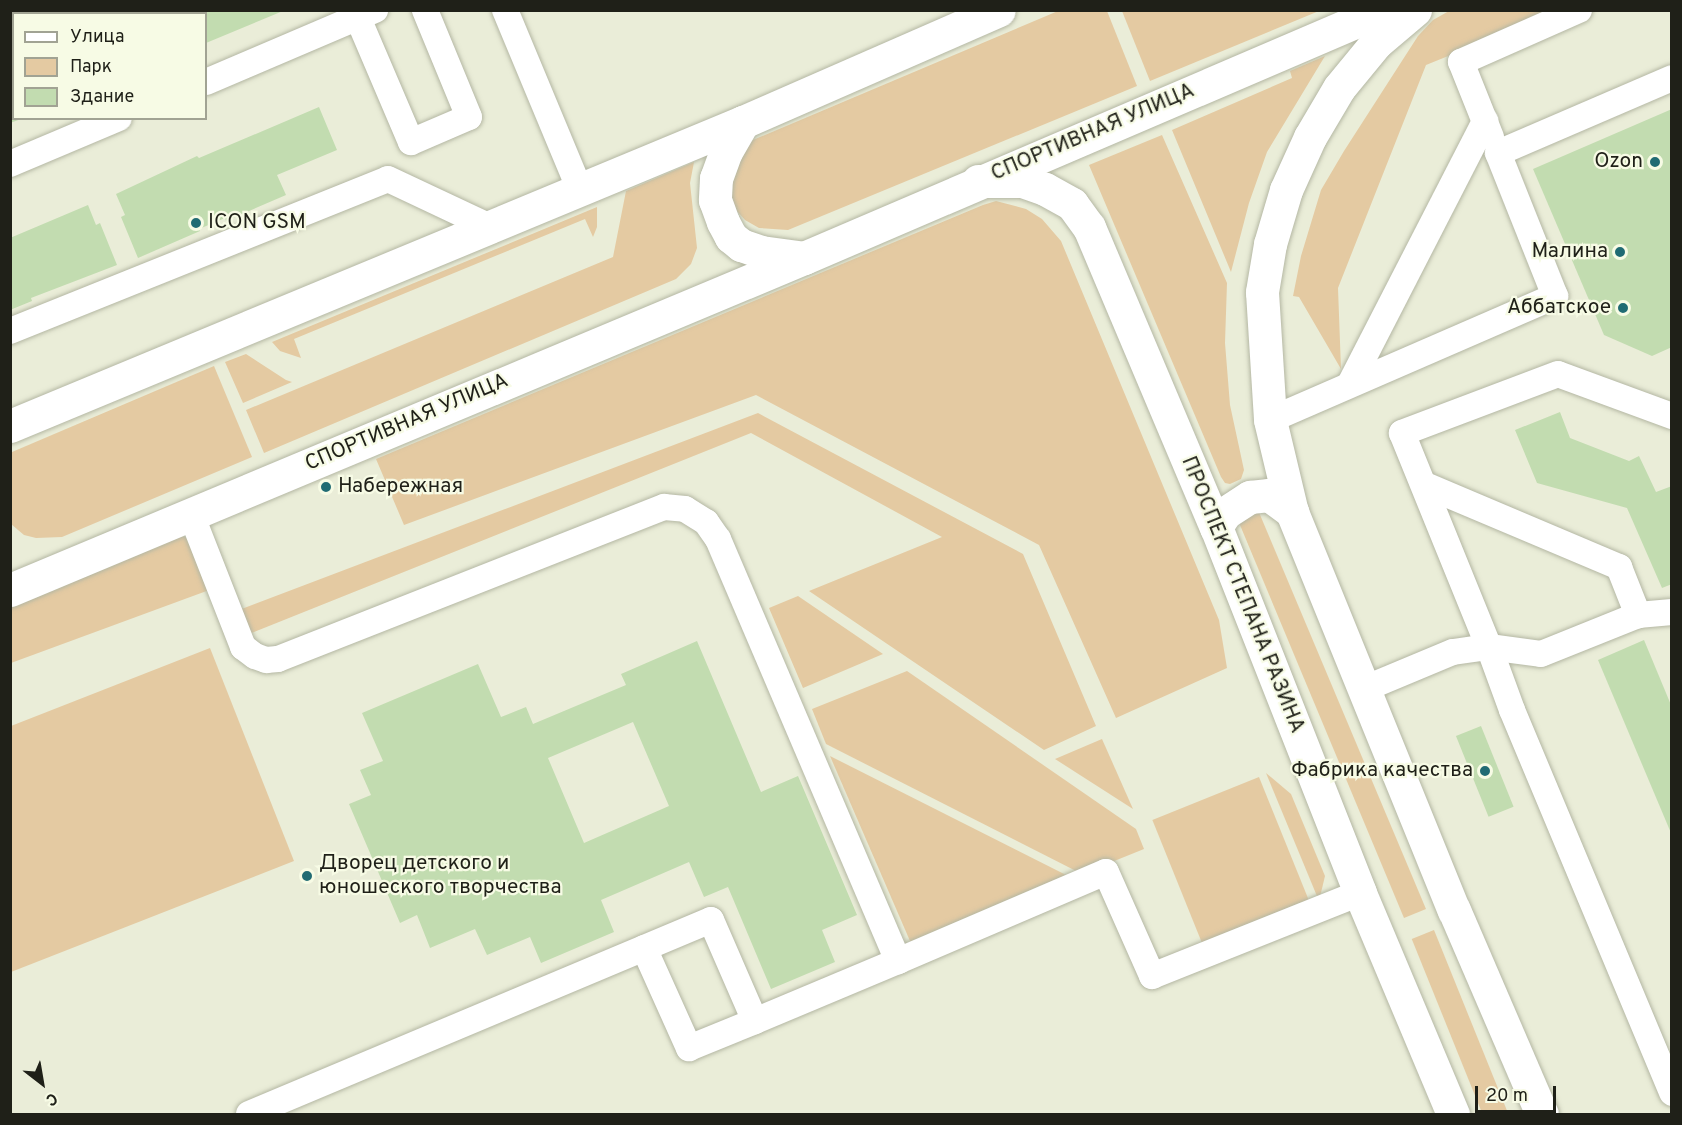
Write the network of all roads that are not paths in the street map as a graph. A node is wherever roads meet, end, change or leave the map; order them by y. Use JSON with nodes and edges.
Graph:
{"nodes":[{"id":1,"x":424,"y":10,"type":"edge"},
{"id":2,"x":505,"y":10,"type":"edge"},
{"id":3,"x":1383,"y":10,"type":"edge"},
{"id":4,"x":1414,"y":10,"type":"edge"},
{"id":5,"x":1579,"y":10,"type":"edge"},
{"id":6,"x":990,"y":13,"type":"edge"},
{"id":7,"x":367,"y":14,"type":"edge"},
{"id":8,"x":1671,"y":78,"type":"edge"},
{"id":9,"x":207,"y":82,"type":"edge"},
{"id":10,"x":114,"y":120,"type":"edge"},
{"id":11,"x":1485,"y":120,"type":"junction"},
{"id":12,"x":743,"y":122,"type":"junction"},
{"id":13,"x":1498,"y":153,"type":"junction"},
{"id":14,"x":10,"y":164,"type":"edge"},
{"id":15,"x":978,"y":181,"type":"junction"},
{"id":16,"x":580,"y":190,"type":"junction"},
{"id":17,"x":490,"y":227,"type":"junction"},
{"id":18,"x":804,"y":258,"type":"junction"},
{"id":19,"x":10,"y":331,"type":"edge"},
{"id":20,"x":1350,"y":384,"type":"junction"},
{"id":21,"x":1671,"y":416,"type":"edge"},
{"id":22,"x":1270,"y":420,"type":"junction"},
{"id":23,"x":10,"y":426,"type":"edge"},
{"id":24,"x":1425,"y":485,"type":"junction"},
{"id":25,"x":1292,"y":512,"type":"junction"},
{"id":26,"x":191,"y":514,"type":"junction"},
{"id":27,"x":1216,"y":527,"type":"junction"},
{"id":28,"x":10,"y":590,"type":"edge"},
{"id":29,"x":1671,"y":612,"type":"edge"},
{"id":30,"x":1638,"y":615,"type":"junction"},
{"id":31,"x":1489,"y":647,"type":"junction"},
{"id":32,"x":1364,"y":689,"type":"junction"},
{"id":33,"x":1360,"y":893,"type":"junction"},
{"id":34,"x":645,"y":948,"type":"junction"},
{"id":35,"x":898,"y":961,"type":"junction"},
{"id":36,"x":755,"y":1021,"type":"junction"},
{"id":37,"x":1671,"y":1093,"type":"edge"},
{"id":38,"x":249,"y":1114,"type":"edge"},
{"id":39,"x":1453,"y":1114,"type":"edge"},
{"id":40,"x":1542,"y":1114,"type":"edge"}],
"edges":[{"from":1,"to":7,"type":"lane"},
{"from":2,"to":16,"type":"lane"},
{"from":3,"to":15,"type":"main road","name":"СПОРТИВНАЯ УЛИЦА"},
{"from":4,"to":22,"type":"main road"},
{"from":5,"to":11,"type":"lane"},
{"from":6,"to":12,"type":"main road"},
{"from":7,"to":9,"type":"lane"},
{"from":8,"to":13,"type":"lane"},
{"from":10,"to":14,"type":"lane"},
{"from":11,"to":13,"type":"lane"},
{"from":11,"to":20,"type":"lane"},
{"from":12,"to":16,"type":"main road"},
{"from":12,"to":18,"type":"main road"},
{"from":13,"to":20,"type":"lane"},
{"from":15,"to":18,"type":"main road","name":"СПОРТИВНАЯ УЛИЦА"},
{"from":15,"to":27,"type":"main road","name":"ПРОСПЕКТ СТЕПАНА РАЗИНА"},
{"from":16,"to":17,"type":"main road"},
{"from":17,"to":19,"type":"lane"},
{"from":17,"to":23,"type":"main road"},
{"from":18,"to":26,"type":"main road","name":"СПОРТИВНАЯ УЛИЦА"},
{"from":20,"to":22,"type":"lane"},
{"from":21,"to":24,"type":"lane"},
{"from":22,"to":25,"type":"main road"},
{"from":24,"to":30,"type":"lane"},
{"from":24,"to":31,"type":"lane"},
{"from":25,"to":27,"type":"main road"},
{"from":25,"to":32,"type":"main road"},
{"from":26,"to":28,"type":"main road","name":"СПОРТИВНАЯ УЛИЦА"},
{"from":26,"to":35,"type":"lane"},
{"from":27,"to":33,"type":"main road","name":"ПРОСПЕКТ СТЕПАНА РАЗИНА"},
{"from":29,"to":30,"type":"lane"},
{"from":30,"to":31,"type":"lane"},
{"from":31,"to":32,"type":"lane"},
{"from":31,"to":37,"type":"lane"},
{"from":32,"to":40,"type":"main road"},
{"from":33,"to":35,"type":"lane"},
{"from":33,"to":39,"type":"main road","name":"ПРОСПЕКТ СТЕПАНА РАЗИНА"},
{"from":34,"to":36,"type":"lane"},
{"from":34,"to":36,"type":"lane"},
{"from":34,"to":38,"type":"lane"},
{"from":35,"to":36,"type":"lane"}]}
